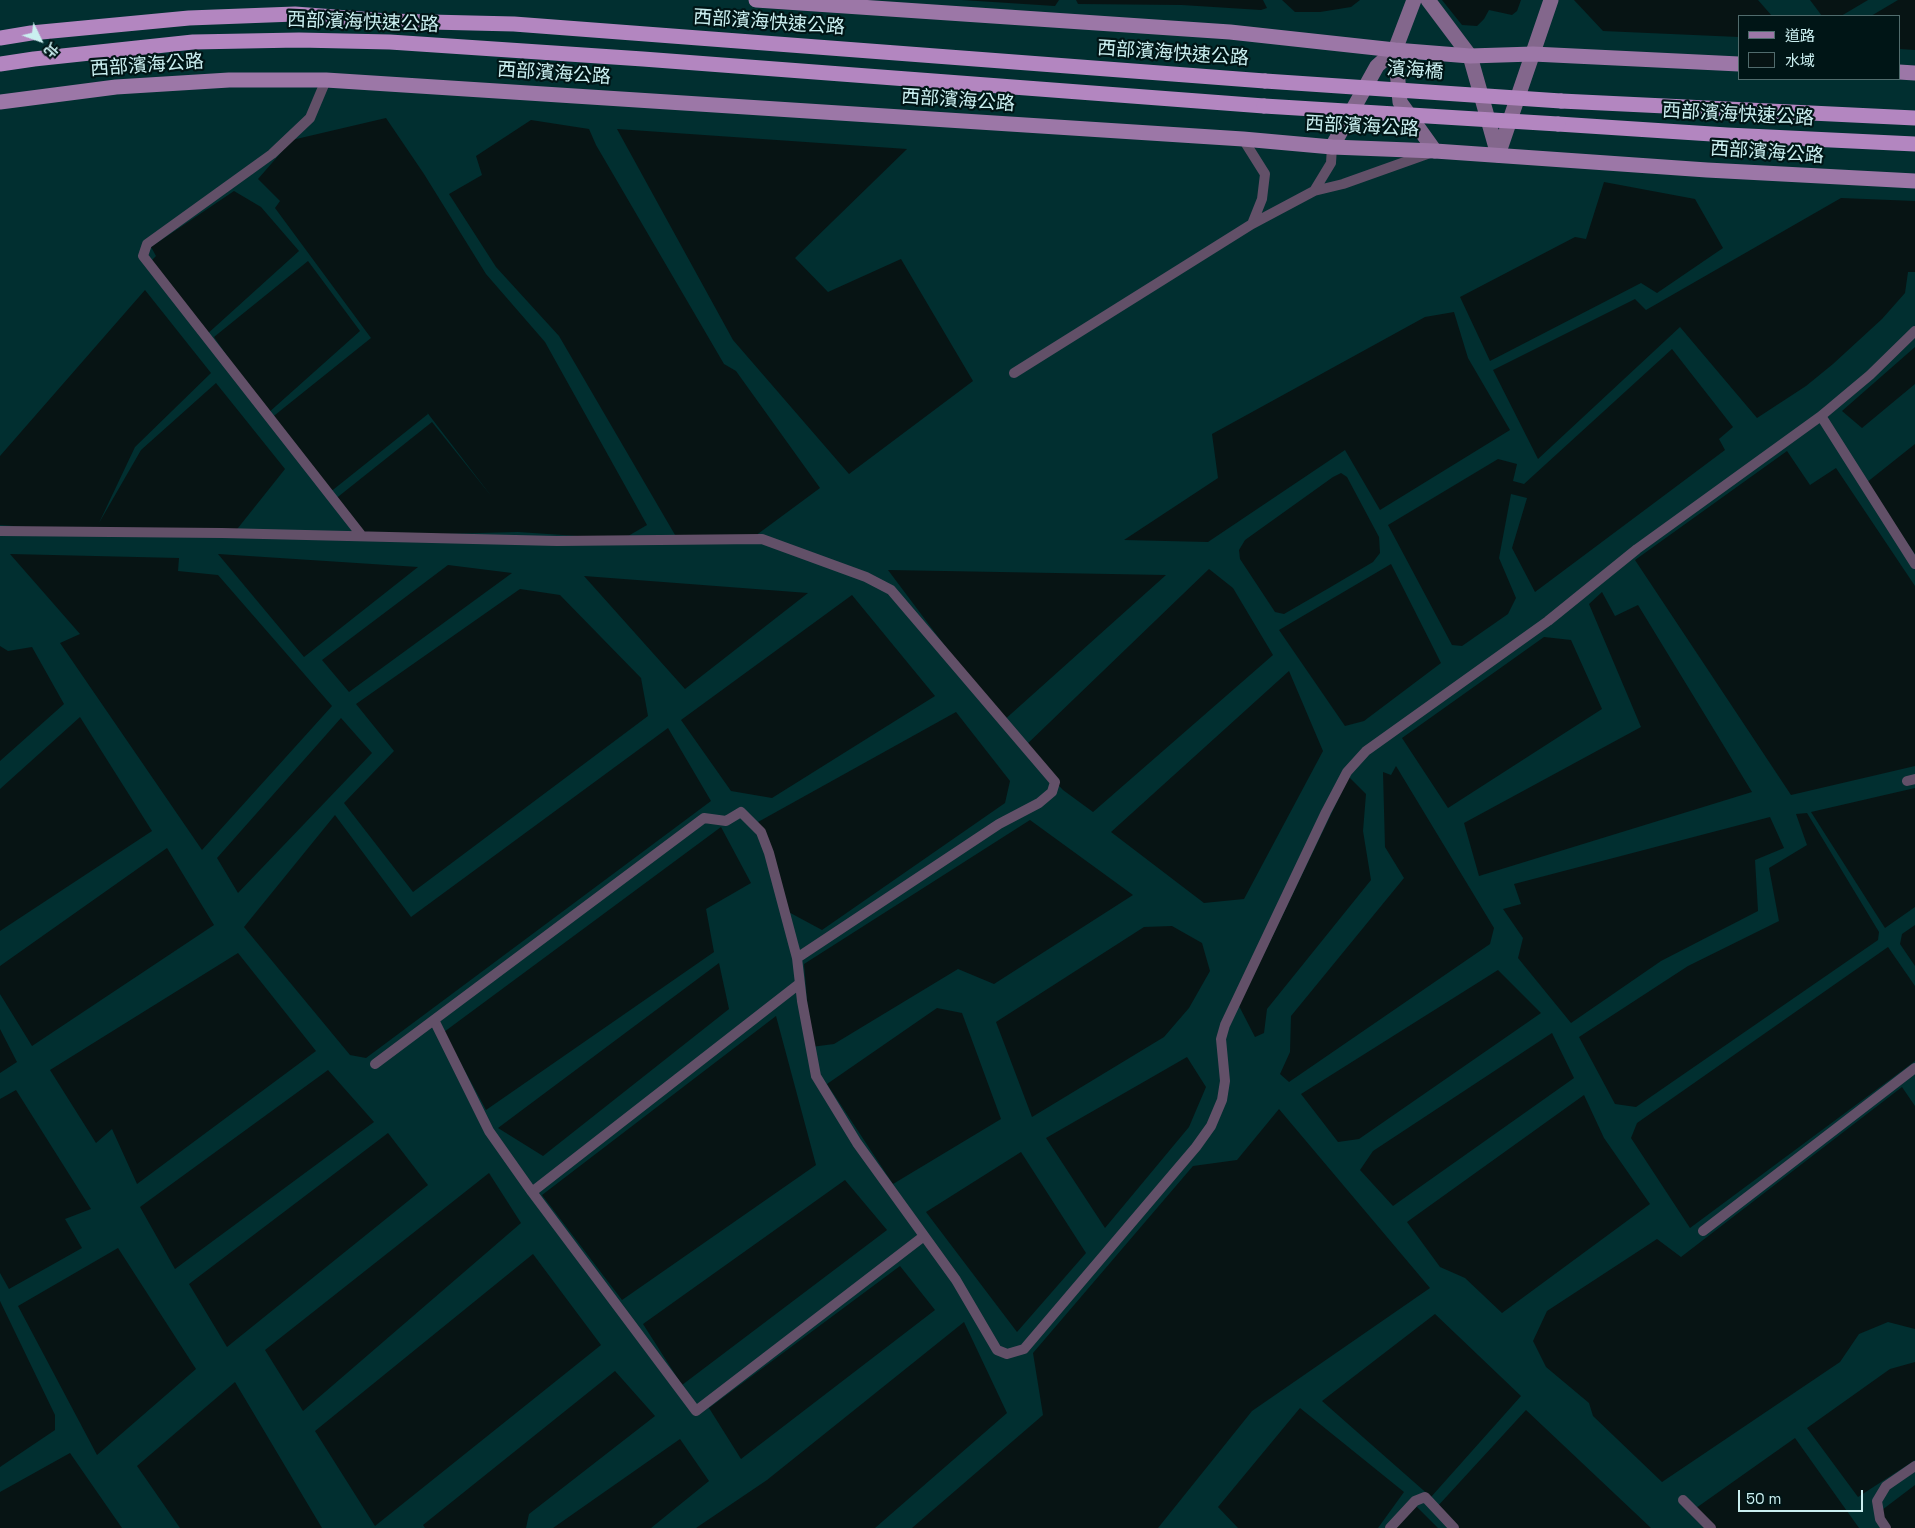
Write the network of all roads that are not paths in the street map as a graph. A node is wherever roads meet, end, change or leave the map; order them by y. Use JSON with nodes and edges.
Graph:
{"nodes":[{"id":1,"x":756,"y":0,"type":"edge"},
{"id":2,"x":1414,"y":0,"type":"edge"},
{"id":3,"x":1428,"y":0,"type":"edge"},
{"id":4,"x":1551,"y":0,"type":"edge"},
{"id":5,"x":0,"y":38,"type":"edge"},
{"id":6,"x":1395,"y":50,"type":"junction"},
{"id":7,"x":1533,"y":54,"type":"junction"},
{"id":8,"x":1470,"y":56,"type":"junction"},
{"id":9,"x":0,"y":64,"type":"edge"},
{"id":10,"x":1738,"y":64,"type":"edge"},
{"id":11,"x":1900,"y":72,"type":"edge"},
{"id":12,"x":1915,"y":73,"type":"edge"},
{"id":13,"x":326,"y":80,"type":"junction"},
{"id":14,"x":1265,"y":81,"type":"joint"},
{"id":15,"x":1561,"y":101,"type":"joint"},
{"id":16,"x":0,"y":102,"type":"edge"},
{"id":17,"x":1915,"y":118,"type":"edge"},
{"id":18,"x":1243,"y":139,"type":"junction"},
{"id":19,"x":1915,"y":144,"type":"edge"},
{"id":20,"x":1332,"y":147,"type":"junction"},
{"id":21,"x":1435,"y":151,"type":"junction"},
{"id":22,"x":1498,"y":155,"type":"junction"},
{"id":23,"x":1915,"y":181,"type":"edge"},
{"id":24,"x":1314,"y":191,"type":"junction"},
{"id":25,"x":1252,"y":224,"type":"junction"},
{"id":26,"x":1915,"y":331,"type":"edge"},
{"id":27,"x":1014,"y":373,"type":"dead end"},
{"id":28,"x":1821,"y":416,"type":"junction"},
{"id":29,"x":0,"y":531,"type":"edge"},
{"id":30,"x":362,"y":536,"type":"junction"},
{"id":31,"x":1915,"y":564,"type":"edge"},
{"id":32,"x":797,"y":958,"type":"junction"},
{"id":33,"x":800,"y":984,"type":"junction"},
{"id":34,"x":434,"y":1020,"type":"junction"},
{"id":35,"x":375,"y":1064,"type":"dead end"},
{"id":36,"x":1915,"y":1068,"type":"edge"},
{"id":37,"x":532,"y":1192,"type":"junction"},
{"id":38,"x":1703,"y":1232,"type":"dead end"},
{"id":39,"x":924,"y":1236,"type":"junction"},
{"id":40,"x":1915,"y":1466,"type":"edge"},
{"id":41,"x":1683,"y":1500,"type":"dead end"},
{"id":42,"x":1390,"y":1528,"type":"edge"},
{"id":43,"x":1454,"y":1528,"type":"edge"},
{"id":44,"x":1711,"y":1528,"type":"edge"},
{"id":45,"x":1886,"y":1528,"type":"edge"}],
"edges":[{"from":1,"to":6,"type":"main road"},
{"from":2,"to":6,"type":"street"},
{"from":3,"to":8,"type":"street"},
{"from":4,"to":7,"type":"street"},
{"from":5,"to":14,"type":"highway","name":"西部濱海快速公路"},
{"from":6,"to":8,"type":"main road"},
{"from":6,"to":20,"type":"street"},
{"from":6,"to":21,"type":"street"},
{"from":7,"to":8,"type":"main road"},
{"from":7,"to":10,"type":"main road"},
{"from":7,"to":22,"type":"street"},
{"from":8,"to":22,"type":"street"},
{"from":9,"to":19,"type":"highway","name":"西部濱海快速公路","bridge":true},
{"from":11,"to":12,"type":"main road"},
{"from":13,"to":16,"type":"main road","name":"西部濱海公路"},
{"from":13,"to":18,"type":"main road","name":"西部濱海公路"},
{"from":13,"to":30,"type":"lane"},
{"from":14,"to":15,"type":"highway","name":"濱海橋","bridge":true},
{"from":15,"to":17,"type":"highway","name":"西部濱海快速公路"},
{"from":18,"to":20,"type":"main road","name":"西部濱海公路"},
{"from":18,"to":25,"type":"lane"},
{"from":20,"to":21,"type":"main road","name":"西部濱海公路"},
{"from":20,"to":24,"type":"lane"},
{"from":21,"to":22,"type":"main road","name":"西部濱海公路"},
{"from":21,"to":24,"type":"lane"},
{"from":22,"to":23,"type":"main road","name":"西部濱海公路"},
{"from":24,"to":25,"type":"lane"},
{"from":25,"to":27,"type":"lane"},
{"from":26,"to":28,"type":"lane"},
{"from":28,"to":31,"type":"lane"},
{"from":28,"to":39,"type":"lane"},
{"from":29,"to":30,"type":"lane"},
{"from":30,"to":32,"type":"lane"},
{"from":32,"to":33,"type":"lane"},
{"from":32,"to":34,"type":"lane"},
{"from":33,"to":37,"type":"lane"},
{"from":33,"to":39,"type":"lane"},
{"from":34,"to":35,"type":"lane"},
{"from":34,"to":37,"type":"lane"},
{"from":36,"to":38,"type":"lane"},
{"from":37,"to":39,"type":"lane"},
{"from":40,"to":45,"type":"lane"},
{"from":41,"to":44,"type":"lane"},
{"from":42,"to":43,"type":"lane"}]}
